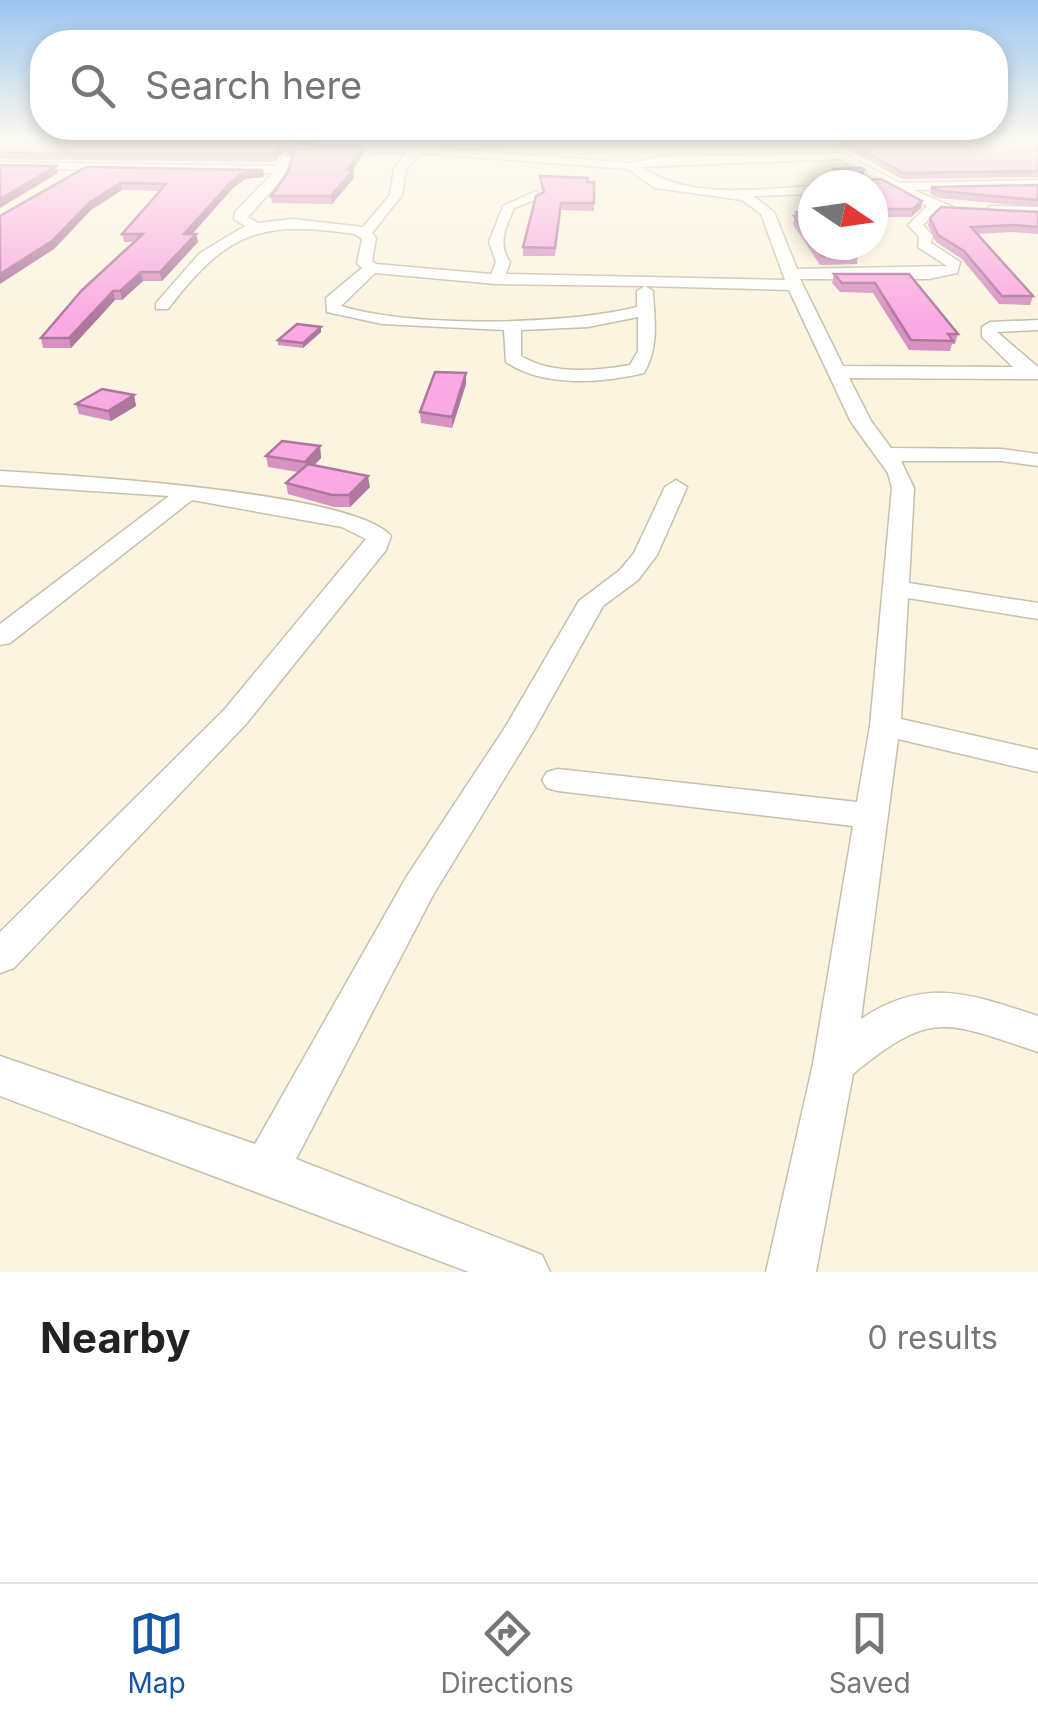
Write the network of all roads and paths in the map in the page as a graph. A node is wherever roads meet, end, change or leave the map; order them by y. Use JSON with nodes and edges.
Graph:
{"nodes":[{"id":1,"x":253,"y":200,"type":"edge"},
{"id":2,"x":392,"y":200,"type":"edge"},
{"id":3,"x":523,"y":200,"type":"edge"},
{"id":4,"x":750,"y":200,"type":"edge"},
{"id":5,"x":923,"y":200,"type":"edge"},
{"id":6,"x":934,"y":206,"type":"junction"},
{"id":7,"x":1038,"y":211,"type":"edge"},
{"id":8,"x":252,"y":224,"type":"junction"},
{"id":9,"x":364,"y":234,"type":"junction"},
{"id":10,"x":372,"y":268,"type":"junction"},
{"id":11,"x":496,"y":279,"type":"junction"},
{"id":12,"x":643,"y":280,"type":"junction"},
{"id":13,"x":793,"y":280,"type":"junction"},
{"id":14,"x":162,"y":306,"type":"dead end"},
{"id":15,"x":649,"y":309,"type":"junction"},
{"id":16,"x":513,"y":323,"type":"junction"},
{"id":17,"x":1038,"y":326,"type":"edge"},
{"id":18,"x":838,"y":372,"type":"junction"},
{"id":19,"x":1034,"y":373,"type":"edge"},
{"id":20,"x":885,"y":454,"type":"junction"},
{"id":21,"x":1038,"y":460,"type":"edge"},
{"id":22,"x":0,"y":478,"type":"edge"},
{"id":23,"x":676,"y":487,"type":"dead end"},
{"id":24,"x":188,"y":492,"type":"junction"},
{"id":25,"x":893,"y":588,"type":"junction"},
{"id":26,"x":1038,"y":612,"type":"edge"},
{"id":27,"x":0,"y":636,"type":"edge"},
{"id":28,"x":885,"y":726,"type":"junction"},
{"id":29,"x":1038,"y":762,"type":"edge"},
{"id":30,"x":558,"y":780,"type":"dead end"},
{"id":31,"x":869,"y":816,"type":"junction"},
{"id":32,"x":0,"y":956,"type":"edge"},
{"id":33,"x":1038,"y":1034,"type":"edge"},
{"id":34,"x":834,"y":1064,"type":"junction"},
{"id":35,"x":0,"y":1076,"type":"edge"},
{"id":36,"x":267,"y":1168,"type":"junction"},
{"id":37,"x":525,"y":1272,"type":"edge"},
{"id":38,"x":791,"y":1272,"type":"edge"}],
"edges":[{"from":1,"to":8,"type":"street"},
{"from":2,"to":9,"type":"street"},
{"from":3,"to":11,"type":"street"},
{"from":4,"to":13,"type":"street"},
{"from":5,"to":6,"type":"street"},
{"from":6,"to":7,"type":"street"},
{"from":6,"to":13,"type":"street"},
{"from":8,"to":9,"type":"street"},
{"from":8,"to":14,"type":"street"},
{"from":9,"to":10,"type":"street"},
{"from":10,"to":11,"type":"street"},
{"from":10,"to":16,"type":"street"},
{"from":11,"to":12,"type":"street"},
{"from":12,"to":13,"type":"street"},
{"from":12,"to":15,"type":"street"},
{"from":13,"to":18,"type":"street"},
{"from":15,"to":16,"type":"street"},
{"from":15,"to":16,"type":"street"},
{"from":17,"to":19,"type":"street"},
{"from":18,"to":19,"type":"street"},
{"from":18,"to":20,"type":"street"},
{"from":20,"to":21,"type":"street"},
{"from":20,"to":25,"type":"street"},
{"from":22,"to":24,"type":"street"},
{"from":23,"to":36,"type":"street"},
{"from":24,"to":27,"type":"street"},
{"from":24,"to":32,"type":"street"},
{"from":25,"to":26,"type":"street"},
{"from":25,"to":28,"type":"street"},
{"from":28,"to":29,"type":"street"},
{"from":28,"to":31,"type":"street"},
{"from":30,"to":31,"type":"street"},
{"from":31,"to":34,"type":"street"},
{"from":33,"to":34,"type":"street"},
{"from":34,"to":38,"type":"street"},
{"from":35,"to":36,"type":"street"},
{"from":36,"to":37,"type":"street"}]}
